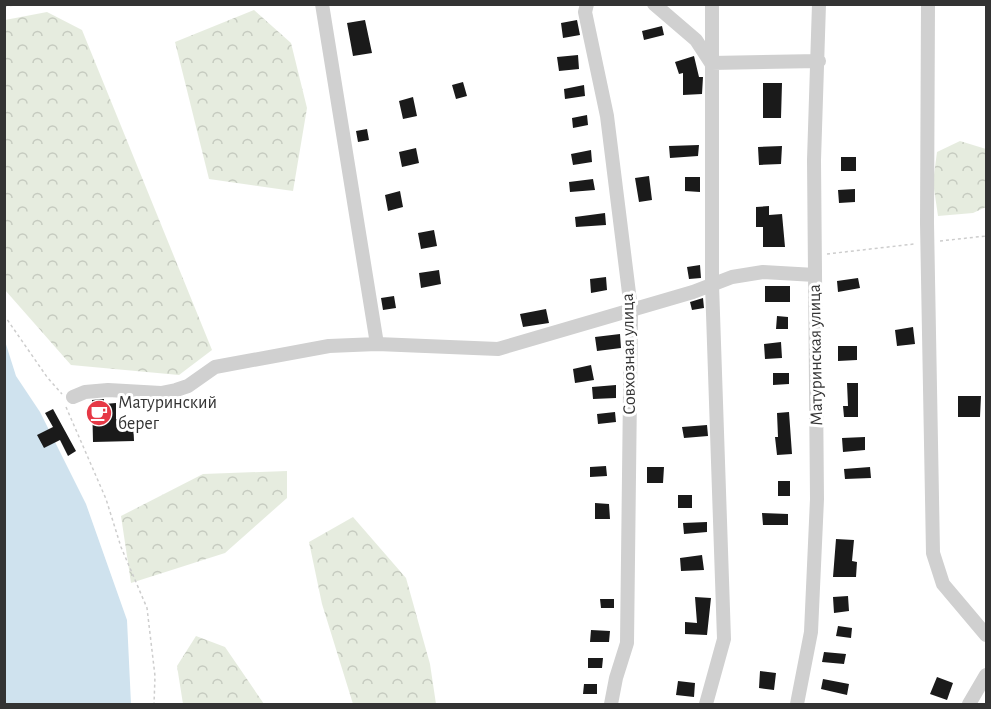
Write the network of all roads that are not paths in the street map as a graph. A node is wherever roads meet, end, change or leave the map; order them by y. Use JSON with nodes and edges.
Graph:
{"nodes":[{"id":1,"x":322,"y":4,"type":"edge"},
{"id":2,"x":587,"y":4,"type":"edge"},
{"id":3,"x":654,"y":4,"type":"edge"},
{"id":4,"x":712,"y":4,"type":"edge"},
{"id":5,"x":819,"y":4,"type":"edge"},
{"id":6,"x":928,"y":4,"type":"edge"},
{"id":7,"x":819,"y":61,"type":"junction"},
{"id":8,"x":711,"y":63,"type":"junction"},
{"id":9,"x":815,"y":275,"type":"junction"},
{"id":10,"x":712,"y":284,"type":"junction"},
{"id":11,"x":631,"y":309,"type":"junction"},
{"id":12,"x":377,"y":344,"type":"junction"},
{"id":13,"x":67,"y":398,"type":"road end"},
{"id":14,"x":987,"y":635,"type":"edge"},
{"id":15,"x":987,"y":675,"type":"edge"},
{"id":16,"x":611,"y":705,"type":"edge"},
{"id":17,"x":706,"y":705,"type":"edge"},
{"id":18,"x":797,"y":705,"type":"edge"},
{"id":19,"x":969,"y":705,"type":"edge"}],
"edges":[{"from":1,"to":12,"type":"street"},
{"from":2,"to":11,"type":"street","name":"Совхозная улица"},
{"from":3,"to":8,"type":"street"},
{"from":4,"to":8,"type":"street"},
{"from":5,"to":7,"type":"street","name":"Матуринская улица"},
{"from":6,"to":14,"type":"street"},
{"from":7,"to":8,"type":"street"},
{"from":7,"to":9,"type":"street","name":"Матуринская улица"},
{"from":8,"to":10,"type":"street"},
{"from":9,"to":10,"type":"street"},
{"from":9,"to":18,"type":"street","name":"Матуринская улица"},
{"from":10,"to":11,"type":"street"},
{"from":10,"to":17,"type":"street"},
{"from":11,"to":12,"type":"street"},
{"from":11,"to":16,"type":"street","name":"Совхозная улица"},
{"from":12,"to":13,"type":"street"},
{"from":15,"to":19,"type":"street"}]}
